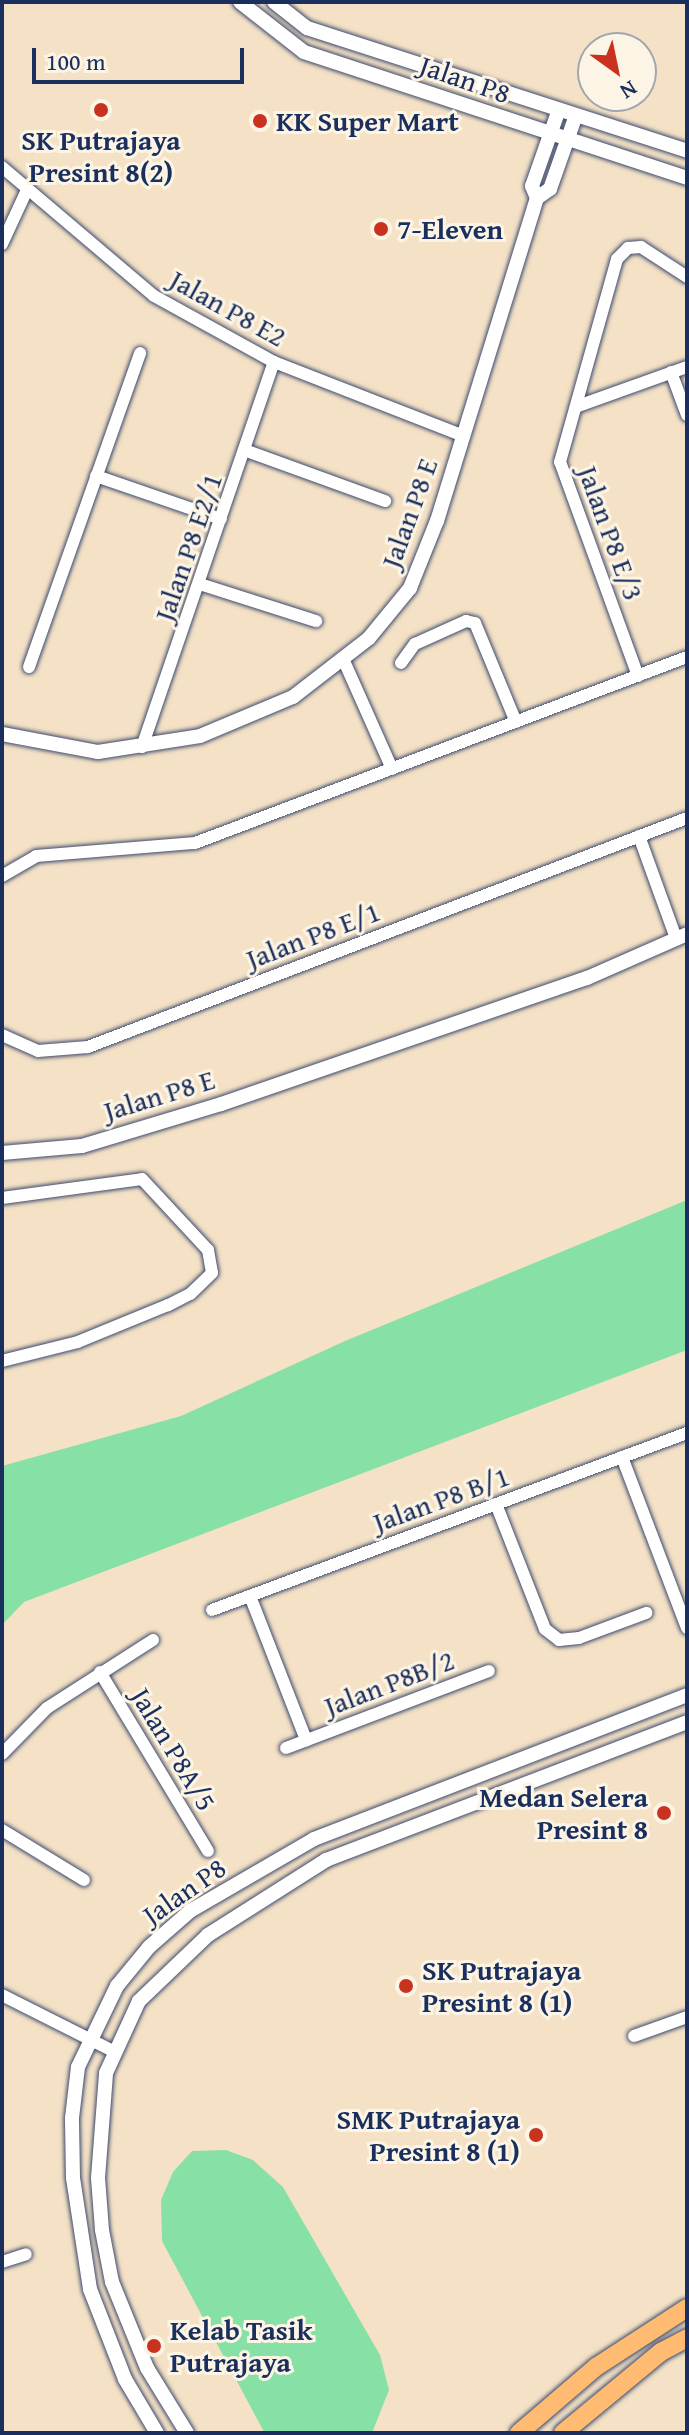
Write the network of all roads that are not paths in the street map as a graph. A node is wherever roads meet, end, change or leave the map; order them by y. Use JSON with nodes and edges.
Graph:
{"nodes":[{"id":1,"x":240,"y":2,"type":"edge"},
{"id":2,"x":274,"y":2,"type":"edge"},
{"id":3,"x":558,"y":112,"type":"junction"},
{"id":4,"x":575,"y":118,"type":"junction"},
{"id":5,"x":549,"y":136,"type":"junction"},
{"id":6,"x":567,"y":141,"type":"junction"},
{"id":7,"x":687,"y":151,"type":"edge"},
{"id":8,"x":2,"y":167,"type":"edge"},
{"id":9,"x":687,"y":178,"type":"edge"},
{"id":10,"x":26,"y":192,"type":"junction"},
{"id":11,"x":537,"y":198,"type":"junction"},
{"id":12,"x":2,"y":244,"type":"edge"},
{"id":13,"x":687,"y":277,"type":"edge"},
{"id":14,"x":140,"y":353,"type":"dead end"},
{"id":15,"x":274,"y":362,"type":"junction"},
{"id":16,"x":687,"y":367,"type":"edge"},
{"id":17,"x":671,"y":372,"type":"junction"},
{"id":18,"x":578,"y":406,"type":"junction"},
{"id":19,"x":687,"y":415,"type":"edge"},
{"id":20,"x":464,"y":436,"type":"junction"},
{"id":21,"x":247,"y":451,"type":"junction"},
{"id":22,"x":96,"y":476,"type":"junction"},
{"id":23,"x":385,"y":501,"type":"dead end"},
{"id":24,"x":221,"y":519,"type":"junction"},
{"id":25,"x":200,"y":584,"type":"junction"},
{"id":26,"x":316,"y":621,"type":"dead end"},
{"id":27,"x":687,"y":657,"type":"edge"},
{"id":28,"x":344,"y":661,"type":"junction"},
{"id":29,"x":401,"y":663,"type":"dead end"},
{"id":30,"x":29,"y":667,"type":"dead end"},
{"id":31,"x":638,"y":676,"type":"junction"},
{"id":32,"x":516,"y":722,"type":"junction"},
{"id":33,"x":2,"y":734,"type":"edge"},
{"id":34,"x":142,"y":747,"type":"junction"},
{"id":35,"x":392,"y":769,"type":"junction"},
{"id":36,"x":687,"y":818,"type":"edge"},
{"id":37,"x":639,"y":836,"type":"junction"},
{"id":38,"x":2,"y":876,"type":"edge"},
{"id":39,"x":682,"y":936,"type":"edge"},
{"id":40,"x":2,"y":1035,"type":"edge"},
{"id":41,"x":2,"y":1153,"type":"edge"},
{"id":42,"x":2,"y":1198,"type":"edge"},
{"id":43,"x":2,"y":1361,"type":"edge"},
{"id":44,"x":687,"y":1433,"type":"edge"},
{"id":45,"x":622,"y":1457,"type":"junction"},
{"id":46,"x":496,"y":1504,"type":"junction"},
{"id":47,"x":250,"y":1596,"type":"junction"},
{"id":48,"x":212,"y":1610,"type":"dead end"},
{"id":49,"x":646,"y":1613,"type":"dead end"},
{"id":50,"x":687,"y":1628,"type":"edge"},
{"id":51,"x":153,"y":1640,"type":"dead end"},
{"id":52,"x":489,"y":1671,"type":"dead end"},
{"id":53,"x":100,"y":1672,"type":"junction"},
{"id":54,"x":687,"y":1695,"type":"edge"},
{"id":55,"x":684,"y":1726,"type":"edge"},
{"id":56,"x":306,"y":1740,"type":"junction"},
{"id":57,"x":286,"y":1748,"type":"dead end"},
{"id":58,"x":2,"y":1754,"type":"edge"},
{"id":59,"x":2,"y":1830,"type":"edge"},
{"id":60,"x":208,"y":1851,"type":"dead end"},
{"id":61,"x":84,"y":1880,"type":"dead end"},
{"id":62,"x":2,"y":1995,"type":"edge"},
{"id":63,"x":687,"y":2017,"type":"edge"},
{"id":64,"x":634,"y":2036,"type":"dead end"},
{"id":65,"x":91,"y":2040,"type":"junction"},
{"id":66,"x":115,"y":2052,"type":"junction"},
{"id":67,"x":26,"y":2254,"type":"dead end"},
{"id":68,"x":2,"y":2262,"type":"edge"},
{"id":69,"x":687,"y":2308,"type":"edge"},
{"id":70,"x":687,"y":2338,"type":"edge"},
{"id":71,"x":157,"y":2433,"type":"edge"},
{"id":72,"x":187,"y":2433,"type":"edge"},
{"id":73,"x":519,"y":2433,"type":"edge"},
{"id":74,"x":563,"y":2433,"type":"edge"}],
"edges":[{"from":1,"to":5,"type":"street","name":"Jalan P8"},
{"from":2,"to":3,"type":"street","name":"Jalan P8"},
{"from":3,"to":4,"type":"street","name":"Jalan P8"},
{"from":3,"to":5,"type":"street"},
{"from":4,"to":6,"type":"street"},
{"from":4,"to":7,"type":"street","name":"Jalan P8"},
{"from":5,"to":6,"type":"street","name":"Jalan P8"},
{"from":5,"to":11,"type":"street"},
{"from":6,"to":9,"type":"street","name":"Jalan P8"},
{"from":6,"to":11,"type":"street"},
{"from":8,"to":10,"type":"street","name":"Jalan P8 E2"},
{"from":10,"to":12,"type":"street"},
{"from":10,"to":15,"type":"street","name":"Jalan P8 E2"},
{"from":11,"to":20,"type":"street","name":"Jalan P8 E"},
{"from":13,"to":18,"type":"street","name":"Jalan P8 E/3"},
{"from":14,"to":22,"type":"street"},
{"from":15,"to":20,"type":"street","name":"Jalan P8 E2"},
{"from":15,"to":21,"type":"street","name":"Jalan P8 E2/1"},
{"from":16,"to":17,"type":"street"},
{"from":17,"to":18,"type":"street"},
{"from":17,"to":19,"type":"street"},
{"from":18,"to":31,"type":"street","name":"Jalan P8 E/3"},
{"from":20,"to":28,"type":"street","name":"Jalan P8 E"},
{"from":21,"to":23,"type":"street"},
{"from":21,"to":24,"type":"street","name":"Jalan P8 E2/1"},
{"from":22,"to":24,"type":"street"},
{"from":22,"to":30,"type":"street"},
{"from":24,"to":25,"type":"street","name":"Jalan P8 E2/1"},
{"from":25,"to":26,"type":"street"},
{"from":25,"to":34,"type":"street","name":"Jalan P8 E2/1"},
{"from":27,"to":31,"type":"street"},
{"from":28,"to":34,"type":"street","name":"Jalan P8 E"},
{"from":28,"to":35,"type":"street"},
{"from":29,"to":32,"type":"street"},
{"from":31,"to":32,"type":"street"},
{"from":32,"to":35,"type":"street"},
{"from":33,"to":34,"type":"street","name":"Jalan P8 E"},
{"from":35,"to":38,"type":"street"},
{"from":36,"to":37,"type":"street","name":"Jalan P8 E/1"},
{"from":37,"to":39,"type":"street"},
{"from":37,"to":40,"type":"street","name":"Jalan P8 E/1"},
{"from":39,"to":41,"type":"street","name":"Jalan P8 E"},
{"from":42,"to":43,"type":"street"},
{"from":44,"to":45,"type":"street","name":"Jalan P8 B/1"},
{"from":45,"to":46,"type":"street","name":"Jalan P8 B/1"},
{"from":45,"to":50,"type":"street"},
{"from":46,"to":47,"type":"street","name":"Jalan P8 B/1"},
{"from":46,"to":49,"type":"street"},
{"from":47,"to":48,"type":"street","name":"Jalan P8 B/1"},
{"from":47,"to":56,"type":"street","name":"Jalan P8B/2"},
{"from":51,"to":53,"type":"street"},
{"from":52,"to":56,"type":"street","name":"Jalan P8B/2"},
{"from":53,"to":58,"type":"street"},
{"from":53,"to":60,"type":"street","name":"Jalan P8A/5"},
{"from":54,"to":65,"type":"street","name":"Jalan P8"},
{"from":55,"to":66,"type":"street","name":"Jalan P8"},
{"from":56,"to":57,"type":"street","name":"Jalan P8B/2"},
{"from":59,"to":61,"type":"street"},
{"from":62,"to":65,"type":"street"},
{"from":63,"to":64,"type":"street"},
{"from":65,"to":66,"type":"street"},
{"from":65,"to":71,"type":"street","name":"Jalan P8"},
{"from":66,"to":72,"type":"street","name":"Jalan P8"},
{"from":67,"to":68,"type":"street"},
{"from":69,"to":73,"type":"main road"},
{"from":70,"to":74,"type":"main road"}]}
